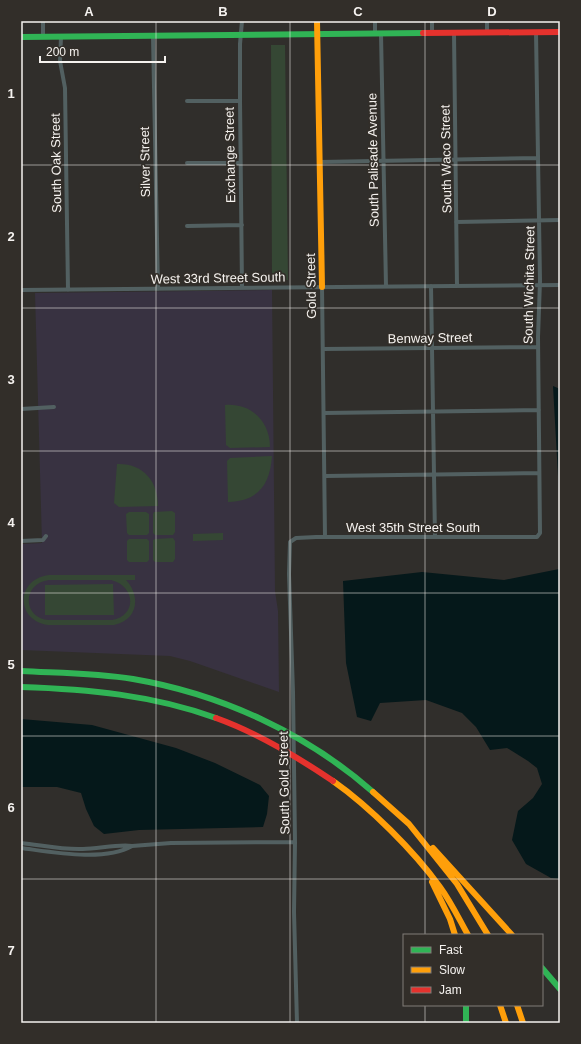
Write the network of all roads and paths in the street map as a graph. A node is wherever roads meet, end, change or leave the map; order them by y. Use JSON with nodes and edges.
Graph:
{"nodes":[{"id":1,"x":43,"y":21,"type":"edge"},
{"id":2,"x":242,"y":21,"type":"edge"},
{"id":3,"x":317,"y":21,"type":"edge"},
{"id":4,"x":375,"y":21,"type":"edge"},
{"id":5,"x":432,"y":21,"type":"edge"},
{"id":6,"x":487,"y":21,"type":"edge"},
{"id":7,"x":487,"y":32,"type":"junction"},
{"id":8,"x":536,"y":32,"type":"junction"},
{"id":9,"x":560,"y":32,"type":"edge"},
{"id":10,"x":432,"y":33,"type":"junction"},
{"id":11,"x":454,"y":33,"type":"junction"},
{"id":12,"x":318,"y":34,"type":"junction"},
{"id":13,"x":378,"y":34,"type":"junction"},
{"id":14,"x":241,"y":35,"type":"junction"},
{"id":15,"x":153,"y":36,"type":"junction"},
{"id":16,"x":21,"y":37,"type":"edge"},
{"id":17,"x":43,"y":37,"type":"junction"},
{"id":18,"x":61,"y":37,"type":"junction"},
{"id":19,"x":187,"y":101,"type":"dead end"},
{"id":20,"x":240,"y":101,"type":"junction"},
{"id":21,"x":538,"y":158,"type":"junction"},
{"id":22,"x":456,"y":159,"type":"junction"},
{"id":23,"x":383,"y":161,"type":"junction"},
{"id":24,"x":320,"y":162,"type":"junction"},
{"id":25,"x":240,"y":163,"type":"junction"},
{"id":26,"x":187,"y":164,"type":"dead end"},
{"id":27,"x":539,"y":220,"type":"junction"},
{"id":28,"x":560,"y":220,"type":"edge"},
{"id":29,"x":456,"y":222,"type":"junction"},
{"id":30,"x":242,"y":225,"type":"junction"},
{"id":31,"x":187,"y":226,"type":"dead end"},
{"id":32,"x":540,"y":285,"type":"junction"},
{"id":33,"x":560,"y":285,"type":"edge"},
{"id":34,"x":386,"y":286,"type":"junction"},
{"id":35,"x":431,"y":286,"type":"junction"},
{"id":36,"x":457,"y":286,"type":"junction"},
{"id":37,"x":322,"y":287,"type":"junction"},
{"id":38,"x":242,"y":288,"type":"junction"},
{"id":39,"x":158,"y":289,"type":"junction"},
{"id":40,"x":21,"y":290,"type":"edge"},
{"id":41,"x":68,"y":290,"type":"junction"},
{"id":42,"x":538,"y":347,"type":"junction"},
{"id":43,"x":432,"y":348,"type":"junction"},
{"id":44,"x":323,"y":349,"type":"junction"},
{"id":45,"x":54,"y":407,"type":"dead end"},
{"id":46,"x":21,"y":409,"type":"edge"},
{"id":47,"x":539,"y":410,"type":"junction"},
{"id":48,"x":433,"y":411,"type":"junction"},
{"id":49,"x":324,"y":412,"type":"junction"},
{"id":50,"x":539,"y":473,"type":"junction"},
{"id":51,"x":434,"y":474,"type":"junction"},
{"id":52,"x":325,"y":476,"type":"junction"},
{"id":53,"x":46,"y":536,"type":"dead end"},
{"id":54,"x":435,"y":536,"type":"junction"},
{"id":55,"x":537,"y":536,"type":"joint"},
{"id":56,"x":325,"y":537,"type":"junction"},
{"id":57,"x":21,"y":541,"type":"edge"},
{"id":58,"x":290,"y":542,"type":"joint"},
{"id":59,"x":21,"y":671,"type":"edge"},
{"id":60,"x":21,"y":687,"type":"edge"},
{"id":61,"x":417,"y":834,"type":"junction"},
{"id":62,"x":295,"y":842,"type":"junction"},
{"id":63,"x":21,"y":843,"type":"edge"},
{"id":64,"x":132,"y":846,"type":"junction"},
{"id":65,"x":21,"y":848,"type":"edge"},
{"id":66,"x":422,"y":865,"type":"junction"},
{"id":67,"x":455,"y":934,"type":"edge"},
{"id":68,"x":467,"y":934,"type":"edge"},
{"id":69,"x":487,"y":934,"type":"edge"},
{"id":70,"x":511,"y":934,"type":"edge"},
{"id":71,"x":543,"y":969,"type":"edge"},
{"id":72,"x":560,"y":989,"type":"edge"},
{"id":73,"x":466,"y":1006,"type":"edge"},
{"id":74,"x":500,"y":1006,"type":"edge"},
{"id":75,"x":517,"y":1006,"type":"edge"},
{"id":76,"x":297,"y":1023,"type":"edge"},
{"id":77,"x":466,"y":1023,"type":"edge"},
{"id":78,"x":506,"y":1023,"type":"edge"},
{"id":79,"x":523,"y":1023,"type":"edge"}],
"edges":[{"from":1,"to":17,"type":"street"},
{"from":2,"to":14,"type":"street","name":"Exchange Street"},
{"from":3,"to":12,"type":"main road","name":"Gold Street"},
{"from":4,"to":13,"type":"street","name":"South Palisade Avenue"},
{"from":5,"to":10,"type":"street"},
{"from":6,"to":7,"type":"street"},
{"from":7,"to":8,"type":"main road"},
{"from":7,"to":11,"type":"main road"},
{"from":8,"to":9,"type":"main road"},
{"from":8,"to":21,"type":"street","name":"South Wichita Street"},
{"from":10,"to":11,"type":"main road"},
{"from":10,"to":13,"type":"main road"},
{"from":11,"to":22,"type":"street","name":"South Waco Street"},
{"from":12,"to":13,"type":"main road"},
{"from":12,"to":14,"type":"main road"},
{"from":12,"to":24,"type":"main road","name":"Gold Street"},
{"from":13,"to":23,"type":"street","name":"South Palisade Avenue"},
{"from":14,"to":15,"type":"main road"},
{"from":14,"to":20,"type":"street","name":"Exchange Street"},
{"from":15,"to":18,"type":"main road"},
{"from":15,"to":39,"type":"street","name":"Silver Street"},
{"from":16,"to":17,"type":"main road"},
{"from":17,"to":18,"type":"main road"},
{"from":18,"to":41,"type":"street","name":"South Oak Street"},
{"from":19,"to":20,"type":"street"},
{"from":20,"to":25,"type":"street","name":"Exchange Street"},
{"from":21,"to":22,"type":"street"},
{"from":21,"to":27,"type":"street","name":"South Wichita Street"},
{"from":22,"to":23,"type":"street"},
{"from":22,"to":29,"type":"street","name":"South Waco Street"},
{"from":23,"to":24,"type":"street"},
{"from":23,"to":34,"type":"street","name":"South Palisade Avenue"},
{"from":24,"to":37,"type":"main road","name":"Gold Street"},
{"from":25,"to":26,"type":"street"},
{"from":25,"to":30,"type":"street","name":"Exchange Street"},
{"from":27,"to":28,"type":"street"},
{"from":27,"to":29,"type":"street"},
{"from":27,"to":32,"type":"street","name":"South Wichita Street"},
{"from":29,"to":36,"type":"street","name":"South Waco Street"},
{"from":30,"to":31,"type":"street"},
{"from":30,"to":38,"type":"street","name":"Exchange Street"},
{"from":32,"to":33,"type":"street","name":"West 33rd Street South"},
{"from":32,"to":36,"type":"street","name":"West 33rd Street South"},
{"from":32,"to":42,"type":"street","name":"South Wichita Street"},
{"from":34,"to":35,"type":"street","name":"West 33rd Street South"},
{"from":34,"to":37,"type":"street","name":"West 33rd Street South"},
{"from":35,"to":36,"type":"street","name":"West 33rd Street South"},
{"from":35,"to":43,"type":"street"},
{"from":37,"to":38,"type":"street","name":"West 33rd Street South"},
{"from":37,"to":44,"type":"street","name":"Gold Street"},
{"from":38,"to":39,"type":"street","name":"West 33rd Street South"},
{"from":39,"to":41,"type":"street","name":"West 33rd Street South"},
{"from":40,"to":41,"type":"street","name":"West 33rd Street South"},
{"from":42,"to":43,"type":"street","name":"Benway Street"},
{"from":42,"to":47,"type":"street","name":"South Wichita Street"},
{"from":43,"to":44,"type":"street","name":"Benway Street"},
{"from":43,"to":48,"type":"street"},
{"from":44,"to":49,"type":"street","name":"Gold Street"},
{"from":45,"to":46,"type":"street"},
{"from":47,"to":48,"type":"street"},
{"from":47,"to":50,"type":"street","name":"South Wichita Street"},
{"from":48,"to":49,"type":"street"},
{"from":48,"to":51,"type":"street"},
{"from":49,"to":52,"type":"street","name":"Gold Street"},
{"from":50,"to":51,"type":"street"},
{"from":50,"to":55,"type":"street","name":"South Wichita Street"},
{"from":51,"to":52,"type":"street"},
{"from":51,"to":54,"type":"street"},
{"from":52,"to":56,"type":"street","name":"Gold Street"},
{"from":53,"to":57,"type":"street"},
{"from":54,"to":55,"type":"street","name":"West 35th Street South"},
{"from":54,"to":56,"type":"street","name":"West 35th Street South"},
{"from":56,"to":58,"type":"street","name":"West 35th Street South"},
{"from":58,"to":62,"type":"street","name":"South Gold Street"},
{"from":59,"to":61,"type":"main road"},
{"from":60,"to":66,"type":"main road"},
{"from":61,"to":69,"type":"main road"},
{"from":61,"to":70,"type":"main road"},
{"from":62,"to":64,"type":"street"},
{"from":62,"to":76,"type":"street","name":"South Gold Street"},
{"from":63,"to":64,"type":"street"},
{"from":64,"to":65,"type":"street"},
{"from":66,"to":67,"type":"main road"},
{"from":66,"to":68,"type":"main road"},
{"from":71,"to":72,"type":"main road"},
{"from":73,"to":77,"type":"main road"},
{"from":74,"to":78,"type":"main road"},
{"from":75,"to":79,"type":"main road"}]}
